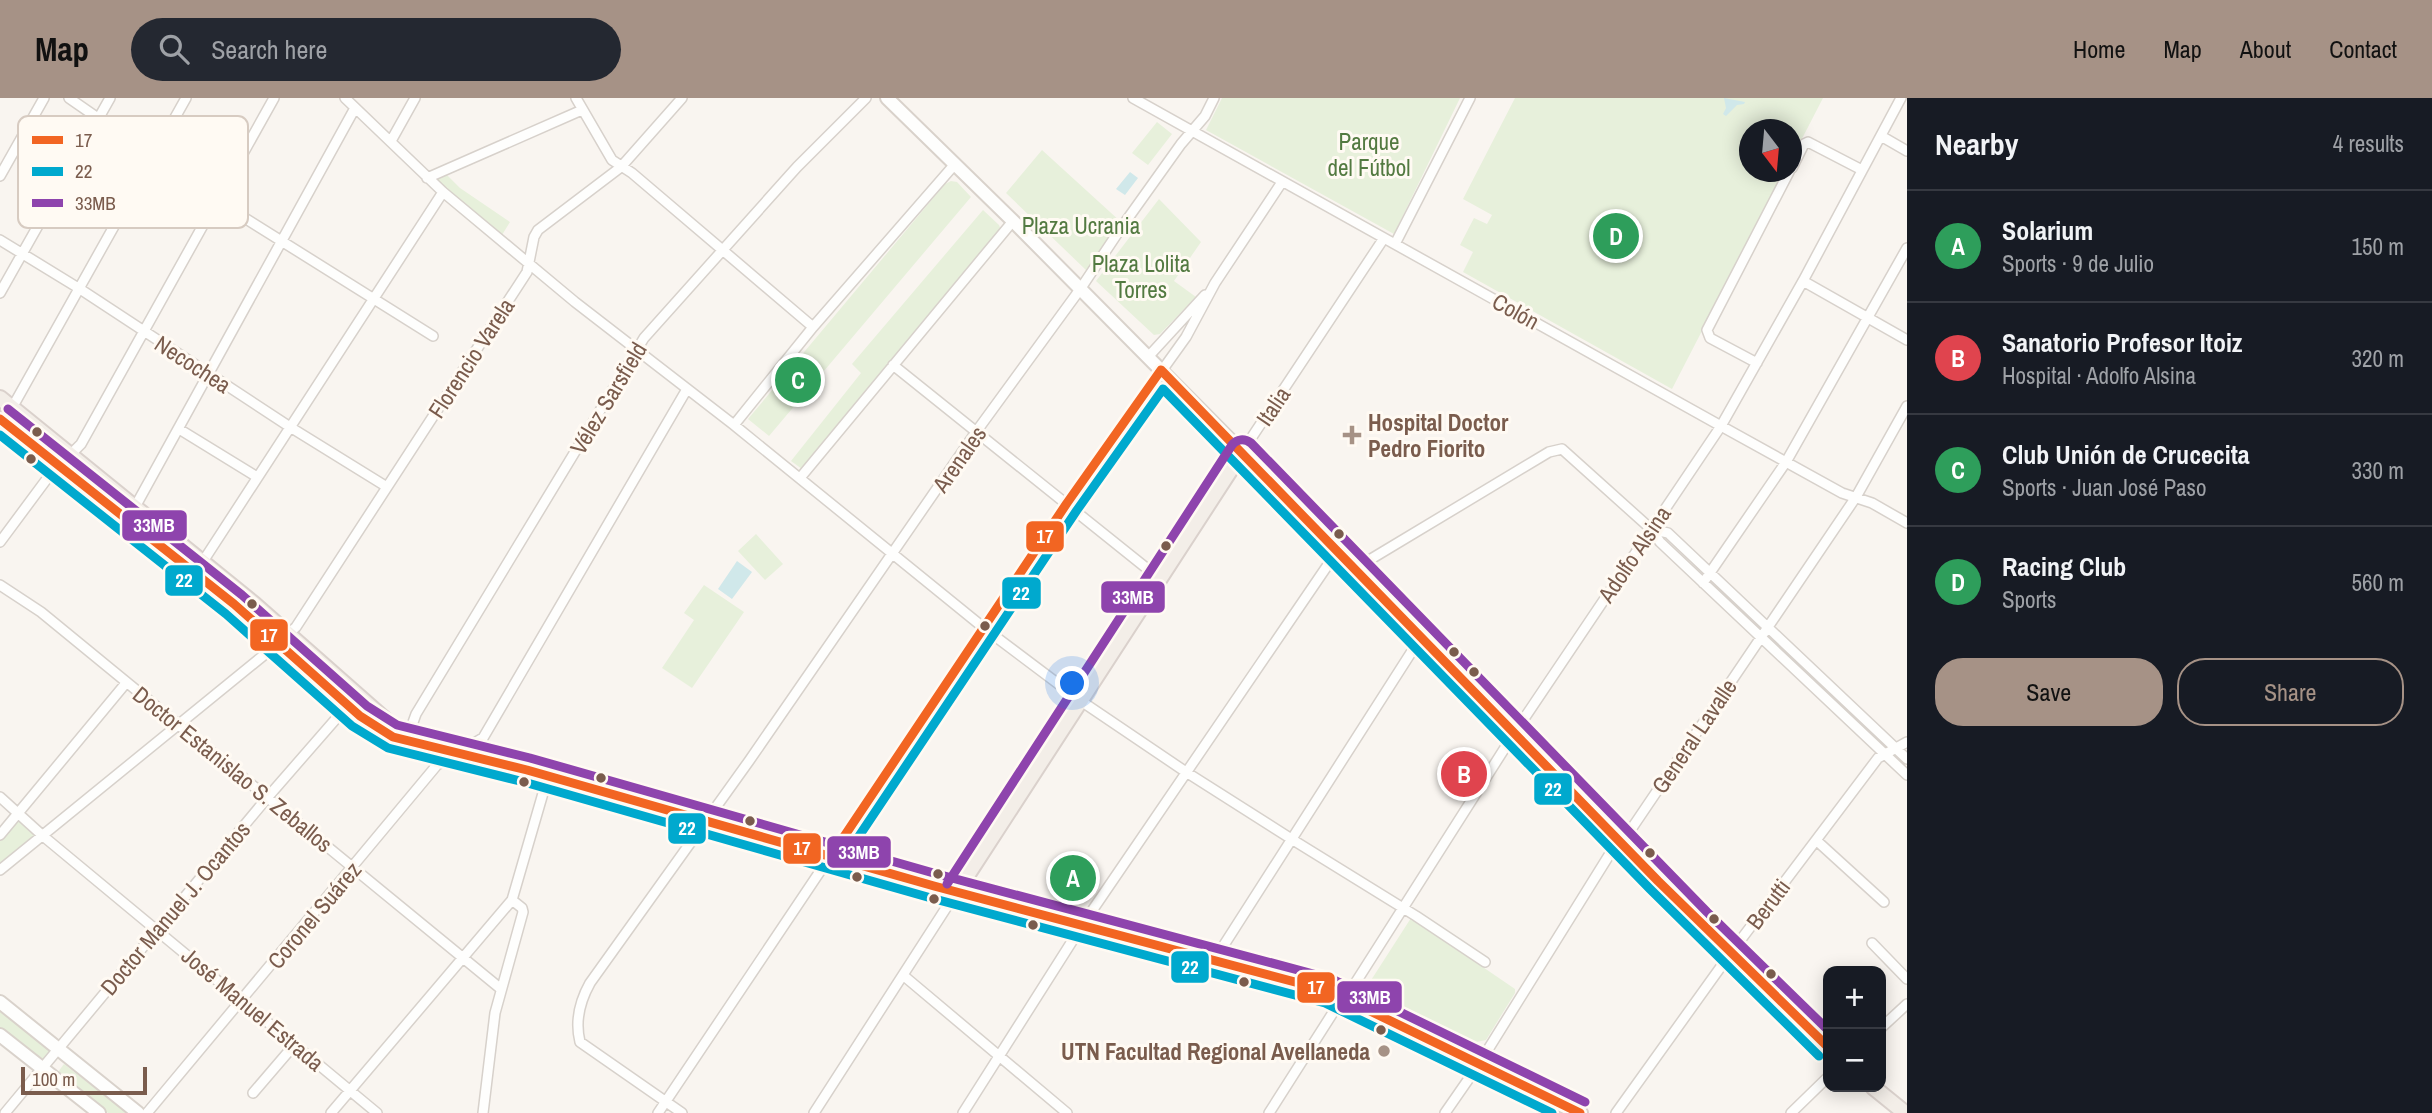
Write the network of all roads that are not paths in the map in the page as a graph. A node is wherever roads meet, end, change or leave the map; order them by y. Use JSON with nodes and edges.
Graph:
{"nodes":[{"id":1,"x":44,"y":98,"type":"edge"},
{"id":2,"x":69,"y":98,"type":"edge"},
{"id":3,"x":110,"y":98,"type":"edge"},
{"id":4,"x":187,"y":98,"type":"edge"},
{"id":5,"x":274,"y":98,"type":"edge"},
{"id":6,"x":345,"y":98,"type":"edge"},
{"id":7,"x":415,"y":98,"type":"edge"},
{"id":8,"x":576,"y":98,"type":"edge"},
{"id":9,"x":682,"y":98,"type":"edge"},
{"id":10,"x":866,"y":98,"type":"edge"},
{"id":11,"x":887,"y":98,"type":"edge"},
{"id":12,"x":1133,"y":98,"type":"edge"},
{"id":13,"x":1214,"y":98,"type":"edge"},
{"id":14,"x":1470,"y":98,"type":"edge"},
{"id":15,"x":1901,"y":98,"type":"edge"},
{"id":16,"x":355,"y":108,"type":"junction"},
{"id":17,"x":582,"y":110,"type":"junction"},
{"id":18,"x":34,"y":116,"type":"edge"},
{"id":19,"x":95,"y":116,"type":"edge"},
{"id":20,"x":99,"y":116,"type":"edge"},
{"id":21,"x":177,"y":116,"type":"edge"},
{"id":22,"x":1192,"y":131,"type":"junction"},
{"id":23,"x":1881,"y":136,"type":"junction"},
{"id":24,"x":391,"y":141,"type":"junction"},
{"id":25,"x":18,"y":144,"type":"edge"},
{"id":26,"x":248,"y":144,"type":"edge"},
{"id":27,"x":1802,"y":148,"type":"edge"},
{"id":28,"x":1907,"y":151,"type":"edge"},
{"id":29,"x":955,"y":164,"type":"junction"},
{"id":30,"x":621,"y":167,"type":"junction"},
{"id":31,"x":1862,"y":170,"type":"junction"},
{"id":32,"x":0,"y":176,"type":"edge"},
{"id":33,"x":428,"y":178,"type":"junction"},
{"id":34,"x":1282,"y":182,"type":"junction"},
{"id":35,"x":1785,"y":182,"type":"edge"},
{"id":36,"x":443,"y":192,"type":"junction"},
{"id":37,"x":248,"y":219,"type":"edge"},
{"id":38,"x":1013,"y":221,"type":"junction"},
{"id":39,"x":37,"y":228,"type":"edge"},
{"id":40,"x":114,"y":228,"type":"edge"},
{"id":41,"x":200,"y":228,"type":"edge"},
{"id":42,"x":1384,"y":238,"type":"junction"},
{"id":43,"x":0,"y":240,"type":"edge"},
{"id":44,"x":282,"y":240,"type":"junction"},
{"id":45,"x":1395,"y":244,"type":"junction"},
{"id":46,"x":1907,"y":248,"type":"edge"},
{"id":47,"x":723,"y":250,"type":"junction"},
{"id":48,"x":22,"y":254,"type":"junction"},
{"id":49,"x":530,"y":264,"type":"junction"},
{"id":50,"x":1803,"y":281,"type":"junction"},
{"id":51,"x":1215,"y":283,"type":"junction"},
{"id":52,"x":1081,"y":288,"type":"junction"},
{"id":53,"x":80,"y":289,"type":"junction"},
{"id":54,"x":0,"y":293,"type":"edge"},
{"id":55,"x":373,"y":299,"type":"junction"},
{"id":56,"x":1868,"y":318,"type":"junction"},
{"id":57,"x":813,"y":327,"type":"junction"},
{"id":58,"x":143,"y":331,"type":"junction"},
{"id":59,"x":433,"y":336,"type":"dead end"},
{"id":60,"x":1907,"y":340,"type":"edge"},
{"id":61,"x":637,"y":351,"type":"junction"},
{"id":62,"x":1148,"y":357,"type":"junction"},
{"id":63,"x":1757,"y":363,"type":"junction"},
{"id":64,"x":893,"y":365,"type":"junction"},
{"id":65,"x":1161,"y":370,"type":"junction"},
{"id":66,"x":207,"y":374,"type":"junction"},
{"id":67,"x":687,"y":389,"type":"junction"},
{"id":68,"x":0,"y":398,"type":"edge"},
{"id":69,"x":1907,"y":407,"type":"edge"},
{"id":70,"x":12,"y":408,"type":"junction"},
{"id":71,"x":0,"y":419,"type":"edge"},
{"id":72,"x":734,"y":425,"type":"junction"},
{"id":73,"x":1721,"y":426,"type":"junction"},
{"id":74,"x":290,"y":428,"type":"junction"},
{"id":75,"x":179,"y":429,"type":"junction"},
{"id":76,"x":976,"y":432,"type":"junction"},
{"id":77,"x":1242,"y":452,"type":"junction"},
{"id":78,"x":66,"y":460,"type":"junction"},
{"id":79,"x":1786,"y":462,"type":"junction"},
{"id":80,"x":257,"y":477,"type":"junction"},
{"id":81,"x":800,"y":478,"type":"junction"},
{"id":82,"x":387,"y":487,"type":"junction"},
{"id":83,"x":1856,"y":498,"type":"junction"},
{"id":84,"x":1067,"y":503,"type":"junction"},
{"id":85,"x":135,"y":507,"type":"junction"},
{"id":86,"x":1905,"y":523,"type":"edge"},
{"id":87,"x":1651,"y":529,"type":"junction"},
{"id":88,"x":0,"y":542,"type":"edge"},
{"id":89,"x":1338,"y":550,"type":"junction"},
{"id":90,"x":893,"y":554,"type":"junction"},
{"id":91,"x":199,"y":567,"type":"junction"},
{"id":92,"x":1354,"y":567,"type":"junction"},
{"id":93,"x":1711,"y":573,"type":"junction"},
{"id":94,"x":1160,"y":579,"type":"junction"},
{"id":95,"x":1703,"y":583,"type":"junction"},
{"id":96,"x":0,"y":585,"type":"edge"},
{"id":97,"x":984,"y":628,"type":"junction"},
{"id":98,"x":1768,"y":628,"type":"junction"},
{"id":99,"x":1421,"y":637,"type":"junction"},
{"id":100,"x":284,"y":638,"type":"junction"},
{"id":101,"x":1761,"y":638,"type":"junction"},
{"id":102,"x":126,"y":683,"type":"junction"},
{"id":103,"x":1081,"y":701,"type":"junction"},
{"id":104,"x":348,"y":705,"type":"junction"},
{"id":105,"x":178,"y":723,"type":"junction"},
{"id":106,"x":1515,"y":732,"type":"junction"},
{"id":107,"x":407,"y":739,"type":"junction"},
{"id":108,"x":1907,"y":742,"type":"edge"},
{"id":109,"x":1897,"y":750,"type":"junction"},
{"id":110,"x":456,"y":752,"type":"junction"},
{"id":111,"x":1885,"y":754,"type":"junction"},
{"id":112,"x":1907,"y":759,"type":"edge"},
{"id":113,"x":1186,"y":772,"type":"junction"},
{"id":114,"x":1907,"y":775,"type":"edge"},
{"id":115,"x":548,"y":776,"type":"junction"},
{"id":116,"x":0,"y":797,"type":"edge"},
{"id":117,"x":267,"y":798,"type":"junction"},
{"id":118,"x":18,"y":813,"type":"junction"},
{"id":119,"x":705,"y":821,"type":"junction"},
{"id":120,"x":0,"y":835,"type":"edge"},
{"id":121,"x":43,"y":836,"type":"junction"},
{"id":122,"x":1293,"y":841,"type":"junction"},
{"id":123,"x":1621,"y":841,"type":"junction"},
{"id":124,"x":1816,"y":841,"type":"junction"},
{"id":125,"x":831,"y":856,"type":"junction"},
{"id":126,"x":354,"y":867,"type":"junction"},
{"id":127,"x":0,"y":870,"type":"edge"},
{"id":128,"x":957,"y":891,"type":"junction"},
{"id":129,"x":512,"y":900,"type":"junction"},
{"id":130,"x":1884,"y":902,"type":"dead end"},
{"id":131,"x":1403,"y":908,"type":"junction"},
{"id":132,"x":1083,"y":924,"type":"junction"},
{"id":133,"x":157,"y":929,"type":"junction"},
{"id":134,"x":1872,"y":943,"type":"dead end"},
{"id":135,"x":1730,"y":954,"type":"junction"},
{"id":136,"x":462,"y":958,"type":"junction"},
{"id":137,"x":1215,"y":959,"type":"junction"},
{"id":138,"x":1485,"y":962,"type":"dead end"},
{"id":139,"x":904,"y":976,"type":"junction"},
{"id":140,"x":1907,"y":979,"type":"edge"},
{"id":141,"x":501,"y":989,"type":"junction"},
{"id":142,"x":1345,"y":997,"type":"junction"},
{"id":143,"x":243,"y":1000,"type":"junction"},
{"id":144,"x":0,"y":1002,"type":"edge"},
{"id":145,"x":1907,"y":1004,"type":"edge"},
{"id":146,"x":1886,"y":1023,"type":"edge"},
{"id":147,"x":0,"y":1035,"type":"edge"},
{"id":148,"x":1823,"y":1042,"type":"edge"},
{"id":149,"x":295,"y":1044,"type":"junction"},
{"id":150,"x":57,"y":1048,"type":"junction"},
{"id":151,"x":999,"y":1056,"type":"junction"},
{"id":152,"x":1479,"y":1064,"type":"junction"},
{"id":153,"x":41,"y":1067,"type":"junction"},
{"id":154,"x":1823,"y":1082,"type":"edge"},
{"id":155,"x":349,"y":1090,"type":"junction"},
{"id":156,"x":1880,"y":1092,"type":"edge"},
{"id":157,"x":253,"y":1093,"type":"dead end"},
{"id":158,"x":665,"y":1102,"type":"junction"},
{"id":159,"x":5,"y":1113,"type":"edge"},
{"id":160,"x":99,"y":1113,"type":"edge"},
{"id":161,"x":138,"y":1113,"type":"edge"},
{"id":162,"x":147,"y":1113,"type":"edge"},
{"id":163,"x":331,"y":1113,"type":"edge"},
{"id":164,"x":377,"y":1113,"type":"edge"},
{"id":165,"x":483,"y":1113,"type":"edge"},
{"id":166,"x":658,"y":1113,"type":"edge"},
{"id":167,"x":682,"y":1113,"type":"edge"},
{"id":168,"x":814,"y":1113,"type":"edge"},
{"id":169,"x":963,"y":1113,"type":"edge"},
{"id":170,"x":1067,"y":1113,"type":"edge"},
{"id":171,"x":1269,"y":1113,"type":"edge"},
{"id":172,"x":1445,"y":1113,"type":"edge"},
{"id":173,"x":1580,"y":1113,"type":"edge"},
{"id":174,"x":1616,"y":1113,"type":"edge"},
{"id":175,"x":1791,"y":1113,"type":"edge"},
{"id":176,"x":1905,"y":1113,"type":"edge"}],
"edges":[{"from":1,"to":18,"type":"street"},
{"from":2,"to":19,"type":"street"},
{"from":3,"to":20,"type":"street"},
{"from":4,"to":21,"type":"street"},
{"from":5,"to":26,"type":"street"},
{"from":6,"to":16,"type":"street"},
{"from":7,"to":24,"type":"street"},
{"from":8,"to":17,"type":"street"},
{"from":9,"to":30,"type":"street","name":"Florencio Varela"},
{"from":10,"to":47,"type":"street","name":"Vélez Sarsfield"},
{"from":11,"to":29,"type":"main road"},
{"from":12,"to":22,"type":"street","name":"Colón"},
{"from":13,"to":22,"type":"street","name":"Arenales"},
{"from":14,"to":45,"type":"street"},
{"from":15,"to":23,"type":"street","name":"Adolfo Alsina"},
{"from":16,"to":24,"type":"street"},
{"from":16,"to":44,"type":"street"},
{"from":17,"to":30,"type":"street"},
{"from":17,"to":33,"type":"street"},
{"from":22,"to":34,"type":"street","name":"Colón"},
{"from":22,"to":52,"type":"street","name":"Arenales"},
{"from":23,"to":28,"type":"street"},
{"from":23,"to":31,"type":"street","name":"Adolfo Alsina"},
{"from":24,"to":33,"type":"street"},
{"from":25,"to":32,"type":"street"},
{"from":27,"to":31,"type":"street"},
{"from":29,"to":38,"type":"main road"},
{"from":29,"to":57,"type":"street"},
{"from":30,"to":47,"type":"street"},
{"from":30,"to":49,"type":"street","name":"Florencio Varela"},
{"from":31,"to":50,"type":"street","name":"Adolfo Alsina"},
{"from":33,"to":36,"type":"street"},
{"from":34,"to":42,"type":"street","name":"Colón"},
{"from":34,"to":51,"type":"street"},
{"from":35,"to":63,"type":"street"},
{"from":36,"to":49,"type":"street"},
{"from":36,"to":55,"type":"street"},
{"from":37,"to":44,"type":"street"},
{"from":38,"to":52,"type":"main road"},
{"from":38,"to":64,"type":"street"},
{"from":39,"to":48,"type":"street"},
{"from":40,"to":53,"type":"street"},
{"from":41,"to":58,"type":"street"},
{"from":42,"to":45,"type":"street","name":"Colón"},
{"from":42,"to":77,"type":"street","name":"Italia"},
{"from":43,"to":48,"type":"street","name":"Necochea"},
{"from":44,"to":55,"type":"street"},
{"from":44,"to":66,"type":"street"},
{"from":45,"to":73,"type":"street","name":"Colón"},
{"from":46,"to":56,"type":"street"},
{"from":47,"to":57,"type":"street"},
{"from":47,"to":61,"type":"street","name":"Vélez Sarsfield"},
{"from":48,"to":53,"type":"street","name":"Necochea"},
{"from":48,"to":54,"type":"street"},
{"from":49,"to":61,"type":"street"},
{"from":49,"to":82,"type":"street","name":"Florencio Varela"},
{"from":50,"to":56,"type":"street"},
{"from":50,"to":63,"type":"street","name":"Adolfo Alsina"},
{"from":51,"to":62,"type":"street"},
{"from":51,"to":65,"type":"street"},
{"from":52,"to":62,"type":"main road"},
{"from":52,"to":76,"type":"street","name":"Arenales"},
{"from":53,"to":58,"type":"street","name":"Necochea"},
{"from":53,"to":70,"type":"street"},
{"from":55,"to":59,"type":"street"},
{"from":55,"to":74,"type":"street"},
{"from":56,"to":60,"type":"street"},
{"from":56,"to":79,"type":"street"},
{"from":57,"to":72,"type":"street"},
{"from":58,"to":66,"type":"street","name":"Necochea"},
{"from":58,"to":78,"type":"street"},
{"from":61,"to":67,"type":"street"},
{"from":61,"to":107,"type":"street","name":"Vélez Sarsfield"},
{"from":62,"to":65,"type":"main road"},
{"from":63,"to":73,"type":"street","name":"Adolfo Alsina"},
{"from":64,"to":76,"type":"street"},
{"from":64,"to":81,"type":"street"},
{"from":65,"to":77,"type":"main road"},
{"from":65,"to":84,"type":"street"},
{"from":66,"to":74,"type":"street","name":"Necochea"},
{"from":66,"to":75,"type":"street"},
{"from":67,"to":72,"type":"street"},
{"from":67,"to":110,"type":"street","name":"Coronel Suárez"},
{"from":68,"to":70,"type":"main road"},
{"from":69,"to":83,"type":"street","name":"General Lavalle"},
{"from":70,"to":78,"type":"main road"},
{"from":71,"to":78,"type":"main road"},
{"from":72,"to":81,"type":"street"},
{"from":73,"to":79,"type":"street","name":"Colón"},
{"from":73,"to":87,"type":"street","name":"Adolfo Alsina"},
{"from":74,"to":80,"type":"street"},
{"from":74,"to":82,"type":"street","name":"Necochea"},
{"from":75,"to":80,"type":"street"},
{"from":75,"to":85,"type":"street"},
{"from":76,"to":84,"type":"street"},
{"from":76,"to":90,"type":"street","name":"Arenales"},
{"from":77,"to":89,"type":"main road"},
{"from":77,"to":94,"type":"main road","name":"Italia"},
{"from":78,"to":85,"type":"main road"},
{"from":78,"to":88,"type":"street"},
{"from":78,"to":91,"type":"main road"},
{"from":79,"to":83,"type":"street","name":"Colón"},
{"from":79,"to":93,"type":"street"},
{"from":80,"to":91,"type":"street"},
{"from":81,"to":90,"type":"street"},
{"from":82,"to":100,"type":"street","name":"Florencio Varela"},
{"from":83,"to":86,"type":"street","name":"Colón"},
{"from":83,"to":98,"type":"street","name":"General Lavalle"},
{"from":84,"to":94,"type":"street"},
{"from":84,"to":97,"type":"street"},
{"from":85,"to":91,"type":"main road"},
{"from":87,"to":92,"type":"street"},
{"from":87,"to":93,"type":"street"},
{"from":87,"to":95,"type":"street"},
{"from":87,"to":106,"type":"street","name":"Adolfo Alsina"},
{"from":89,"to":92,"type":"main road"},
{"from":89,"to":113,"type":"street"},
{"from":90,"to":97,"type":"street"},
{"from":90,"to":119,"type":"street","name":"Arenales"},
{"from":91,"to":100,"type":"main road"},
{"from":92,"to":99,"type":"main road"},
{"from":93,"to":95,"type":"street"},
{"from":93,"to":98,"type":"street"},
{"from":94,"to":103,"type":"main road","name":"Italia"},
{"from":95,"to":101,"type":"street"},
{"from":96,"to":102,"type":"street","name":"Doctor Estanislao S. Zeballos"},
{"from":97,"to":103,"type":"street"},
{"from":97,"to":125,"type":"street"},
{"from":98,"to":101,"type":"street","name":"General Lavalle"},
{"from":98,"to":109,"type":"street"},
{"from":99,"to":106,"type":"main road"},
{"from":99,"to":122,"type":"street"},
{"from":100,"to":104,"type":"main road"},
{"from":100,"to":105,"type":"street","name":"Florencio Varela"},
{"from":100,"to":107,"type":"main road"},
{"from":101,"to":111,"type":"street"},
{"from":101,"to":123,"type":"street","name":"General Lavalle"},
{"from":102,"to":105,"type":"street","name":"Doctor Estanislao S. Zeballos"},
{"from":102,"to":118,"type":"street"},
{"from":103,"to":113,"type":"street"},
{"from":103,"to":128,"type":"main road","name":"Italia"},
{"from":104,"to":107,"type":"main road"},
{"from":104,"to":117,"type":"street","name":"Doctor Manuel J. Ocantos"},
{"from":105,"to":117,"type":"street","name":"Doctor Estanislao S. Zeballos"},
{"from":105,"to":121,"type":"street","name":"Florencio Varela"},
{"from":106,"to":123,"type":"main road"},
{"from":106,"to":131,"type":"street","name":"Adolfo Alsina"},
{"from":107,"to":110,"type":"main road"},
{"from":108,"to":109,"type":"street","name":"Berutti"},
{"from":109,"to":111,"type":"street","name":"Berutti"},
{"from":109,"to":112,"type":"street"},
{"from":110,"to":115,"type":"main road"},
{"from":110,"to":126,"type":"street","name":"Coronel Suárez"},
{"from":111,"to":114,"type":"street"},
{"from":111,"to":124,"type":"street","name":"Berutti"},
{"from":113,"to":122,"type":"street"},
{"from":113,"to":132,"type":"street"},
{"from":115,"to":119,"type":"main road"},
{"from":115,"to":129,"type":"street"},
{"from":116,"to":118,"type":"street","name":"José Manuel Estrada"},
{"from":117,"to":126,"type":"street","name":"Doctor Estanislao S. Zeballos"},
{"from":117,"to":133,"type":"street","name":"Doctor Manuel J. Ocantos"},
{"from":118,"to":120,"type":"street"},
{"from":118,"to":121,"type":"street","name":"José Manuel Estrada"},
{"from":119,"to":125,"type":"main road"},
{"from":119,"to":158,"type":"street","name":"Arenales"},
{"from":121,"to":127,"type":"street","name":"Florencio Varela"},
{"from":121,"to":133,"type":"street","name":"José Manuel Estrada"},
{"from":122,"to":131,"type":"street"},
{"from":122,"to":137,"type":"street"},
{"from":123,"to":135,"type":"main road"},
{"from":123,"to":152,"type":"street","name":"General Lavalle"},
{"from":124,"to":130,"type":"street"},
{"from":124,"to":135,"type":"street","name":"Berutti"},
{"from":125,"to":128,"type":"main road"},
{"from":125,"to":158,"type":"street"},
{"from":126,"to":136,"type":"street","name":"Doctor Estanislao S. Zeballos"},
{"from":126,"to":143,"type":"street","name":"Coronel Suárez"},
{"from":128,"to":132,"type":"main road"},
{"from":128,"to":139,"type":"street"},
{"from":129,"to":136,"type":"street"},
{"from":129,"to":141,"type":"street"},
{"from":131,"to":138,"type":"street"},
{"from":131,"to":142,"type":"street","name":"Adolfo Alsina"},
{"from":132,"to":137,"type":"main road"},
{"from":132,"to":151,"type":"street"},
{"from":133,"to":143,"type":"street","name":"José Manuel Estrada"},
{"from":133,"to":150,"type":"street","name":"Doctor Manuel J. Ocantos"},
{"from":134,"to":140,"type":"street"},
{"from":135,"to":148,"type":"main road"},
{"from":135,"to":174,"type":"street","name":"Berutti"},
{"from":136,"to":141,"type":"street","name":"Doctor Estanislao S. Zeballos"},
{"from":136,"to":155,"type":"street"},
{"from":137,"to":142,"type":"main road"},
{"from":139,"to":151,"type":"street"},
{"from":139,"to":168,"type":"street"},
{"from":141,"to":165,"type":"street"},
{"from":142,"to":152,"type":"main road"},
{"from":142,"to":171,"type":"street","name":"Adolfo Alsina"},
{"from":143,"to":149,"type":"street","name":"José Manuel Estrada"},
{"from":143,"to":162,"type":"street","name":"Coronel Suárez"},
{"from":144,"to":150,"type":"main road"},
{"from":145,"to":146,"type":"street"},
{"from":147,"to":153,"type":"main road"},
{"from":149,"to":155,"type":"street","name":"José Manuel Estrada"},
{"from":149,"to":157,"type":"street"},
{"from":150,"to":153,"type":"street","name":"Doctor Manuel J. Ocantos"},
{"from":150,"to":161,"type":"main road"},
{"from":151,"to":169,"type":"street"},
{"from":151,"to":170,"type":"street"},
{"from":152,"to":172,"type":"street","name":"General Lavalle"},
{"from":152,"to":173,"type":"main road"},
{"from":153,"to":159,"type":"street","name":"Doctor Manuel J. Ocantos"},
{"from":153,"to":160,"type":"main road"},
{"from":154,"to":175,"type":"street"},
{"from":155,"to":163,"type":"street"},
{"from":155,"to":164,"type":"street","name":"José Manuel Estrada"},
{"from":156,"to":176,"type":"main road"},
{"from":158,"to":166,"type":"street"},
{"from":158,"to":167,"type":"street"}]}
